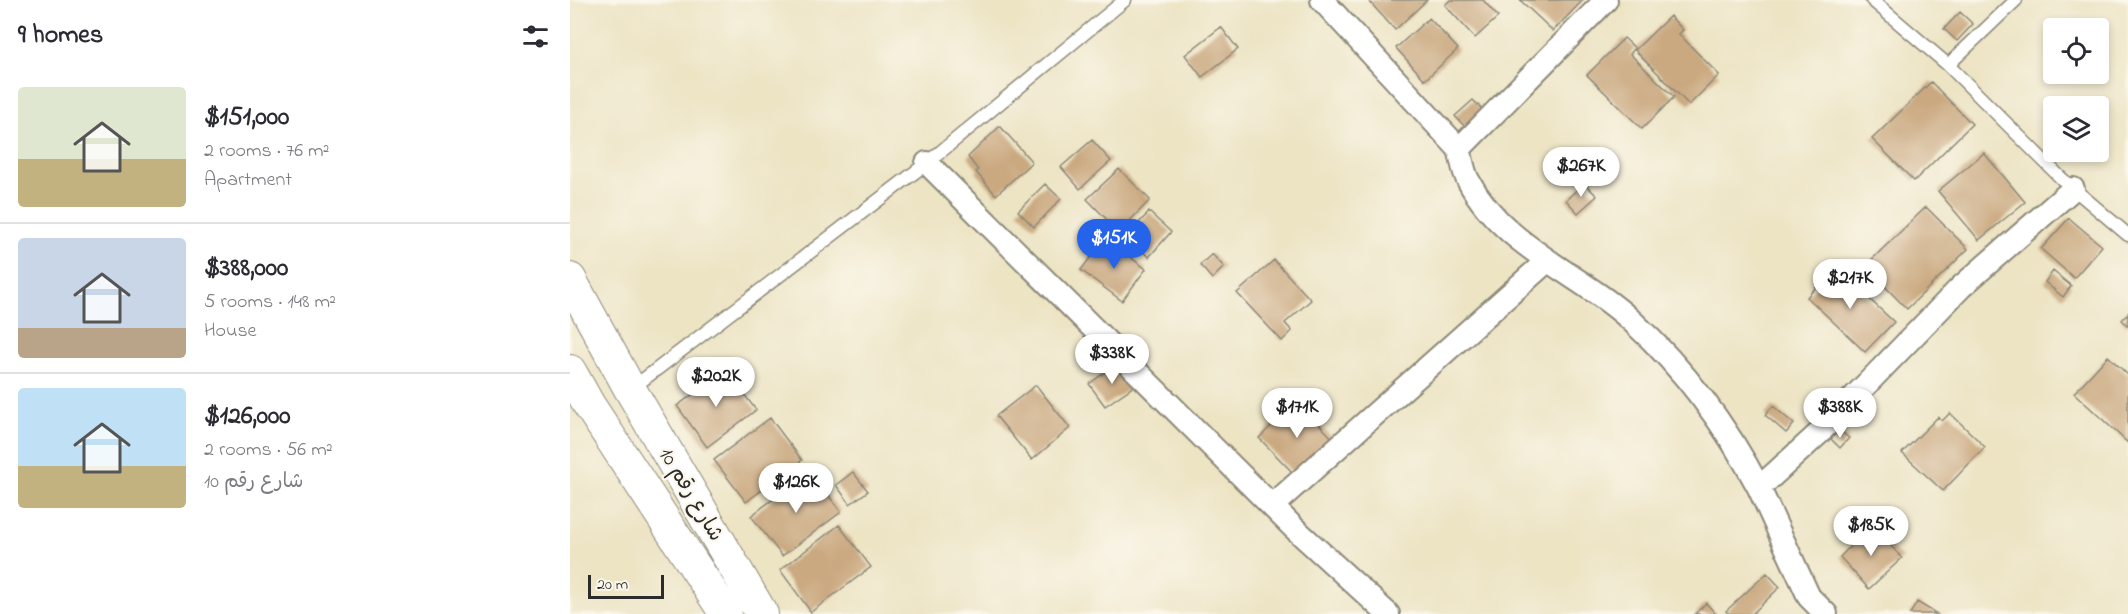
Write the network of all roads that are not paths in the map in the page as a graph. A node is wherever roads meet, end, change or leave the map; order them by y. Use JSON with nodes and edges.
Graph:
{"nodes":[{"id":1,"x":1125,"y":0,"type":"edge"},
{"id":2,"x":1322,"y":0,"type":"edge"},
{"id":3,"x":1606,"y":0,"type":"edge"},
{"id":4,"x":1872,"y":0,"type":"edge"},
{"id":5,"x":2016,"y":0,"type":"edge"},
{"id":6,"x":1947,"y":65,"type":"junction"},
{"id":7,"x":1460,"y":149,"type":"junction"},
{"id":8,"x":927,"y":164,"type":"junction"},
{"id":9,"x":2073,"y":189,"type":"junction"},
{"id":10,"x":2128,"y":235,"type":"edge"},
{"id":11,"x":1547,"y":261,"type":"junction"},
{"id":12,"x":570,"y":279,"type":"edge"},
{"id":13,"x":570,"y":371,"type":"edge"},
{"id":14,"x":630,"y":389,"type":"junction"},
{"id":15,"x":1759,"y":488,"type":"junction"},
{"id":16,"x":1272,"y":506,"type":"junction"},
{"id":17,"x":726,"y":614,"type":"edge"},
{"id":18,"x":762,"y":614,"type":"edge"},
{"id":19,"x":1388,"y":614,"type":"edge"},
{"id":20,"x":1826,"y":614,"type":"edge"}],
"edges":[{"from":1,"to":8,"type":"lane"},
{"from":2,"to":7,"type":"street"},
{"from":3,"to":7,"type":"street"},
{"from":4,"to":6,"type":"lane"},
{"from":5,"to":6,"type":"lane"},
{"from":6,"to":9,"type":"lane"},
{"from":7,"to":11,"type":"street"},
{"from":8,"to":14,"type":"lane"},
{"from":8,"to":16,"type":"street"},
{"from":9,"to":10,"type":"lane"},
{"from":9,"to":15,"type":"street"},
{"from":11,"to":15,"type":"street"},
{"from":11,"to":16,"type":"street"},
{"from":12,"to":14,"type":"main road","name":"شارع رقم 10"},
{"from":13,"to":17,"type":"main road","name":"شارع رقم 10"},
{"from":14,"to":18,"type":"main road","name":"شارع رقم 10"},
{"from":15,"to":20,"type":"street"},
{"from":16,"to":19,"type":"street"}]}
